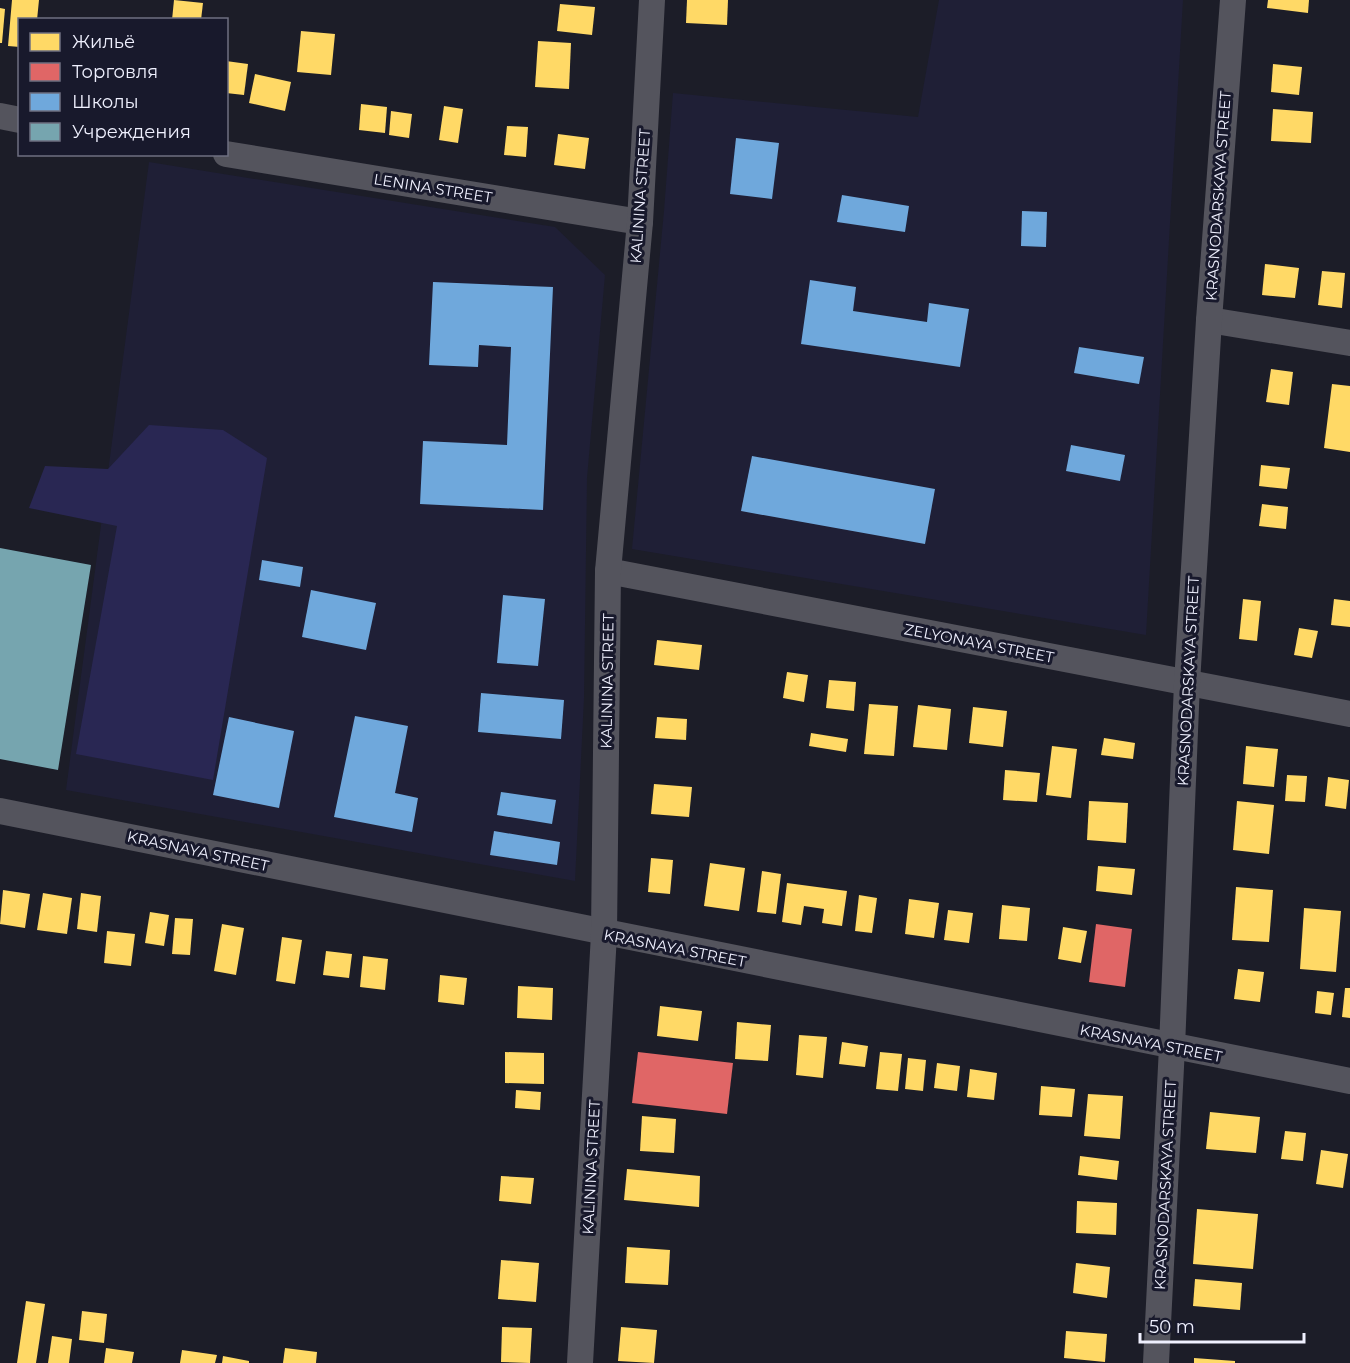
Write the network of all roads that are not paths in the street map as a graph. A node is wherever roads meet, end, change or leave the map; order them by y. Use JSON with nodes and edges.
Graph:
{"nodes":[{"id":1,"x":652,"y":0,"type":"edge"},
{"id":2,"x":1233,"y":0,"type":"edge"},
{"id":3,"x":0,"y":116,"type":"edge"},
{"id":4,"x":18,"y":120,"type":"edge"},
{"id":5,"x":228,"y":154,"type":"edge"},
{"id":6,"x":640,"y":222,"type":"junction"},
{"id":7,"x":1209,"y":320,"type":"junction"},
{"id":8,"x":1350,"y":343,"type":"edge"},
{"id":9,"x":608,"y":571,"type":"junction"},
{"id":10,"x":1187,"y":683,"type":"junction"},
{"id":11,"x":1350,"y":714,"type":"edge"},
{"id":12,"x":0,"y":811,"type":"edge"},
{"id":13,"x":604,"y":934,"type":"junction"},
{"id":14,"x":1172,"y":1047,"type":"junction"},
{"id":15,"x":1350,"y":1081,"type":"edge"},
{"id":16,"x":580,"y":1363,"type":"edge"},
{"id":17,"x":1156,"y":1363,"type":"edge"}],
"edges":[{"from":1,"to":6,"type":"street","name":"KALININA STREET"},
{"from":2,"to":7,"type":"street","name":"KRASNODARSKAYA STREET"},
{"from":3,"to":4,"type":"street"},
{"from":5,"to":6,"type":"street","name":"LENINA STREET"},
{"from":6,"to":9,"type":"street","name":"KALININA STREET"},
{"from":7,"to":8,"type":"street"},
{"from":7,"to":10,"type":"street","name":"KRASNODARSKAYA STREET"},
{"from":9,"to":10,"type":"street","name":"ZELYONAYA STREET"},
{"from":9,"to":13,"type":"street","name":"KALININA STREET"},
{"from":10,"to":11,"type":"street","name":"ZELYONAYA STREET"},
{"from":10,"to":14,"type":"street","name":"KRASNODARSKAYA STREET"},
{"from":12,"to":13,"type":"street","name":"KRASNAYA STREET"},
{"from":13,"to":14,"type":"street","name":"KRASNAYA STREET"},
{"from":13,"to":16,"type":"street","name":"KALININA STREET"},
{"from":14,"to":15,"type":"street","name":"KRASNAYA STREET"},
{"from":14,"to":17,"type":"street","name":"KRASNODARSKAYA STREET"}]}
